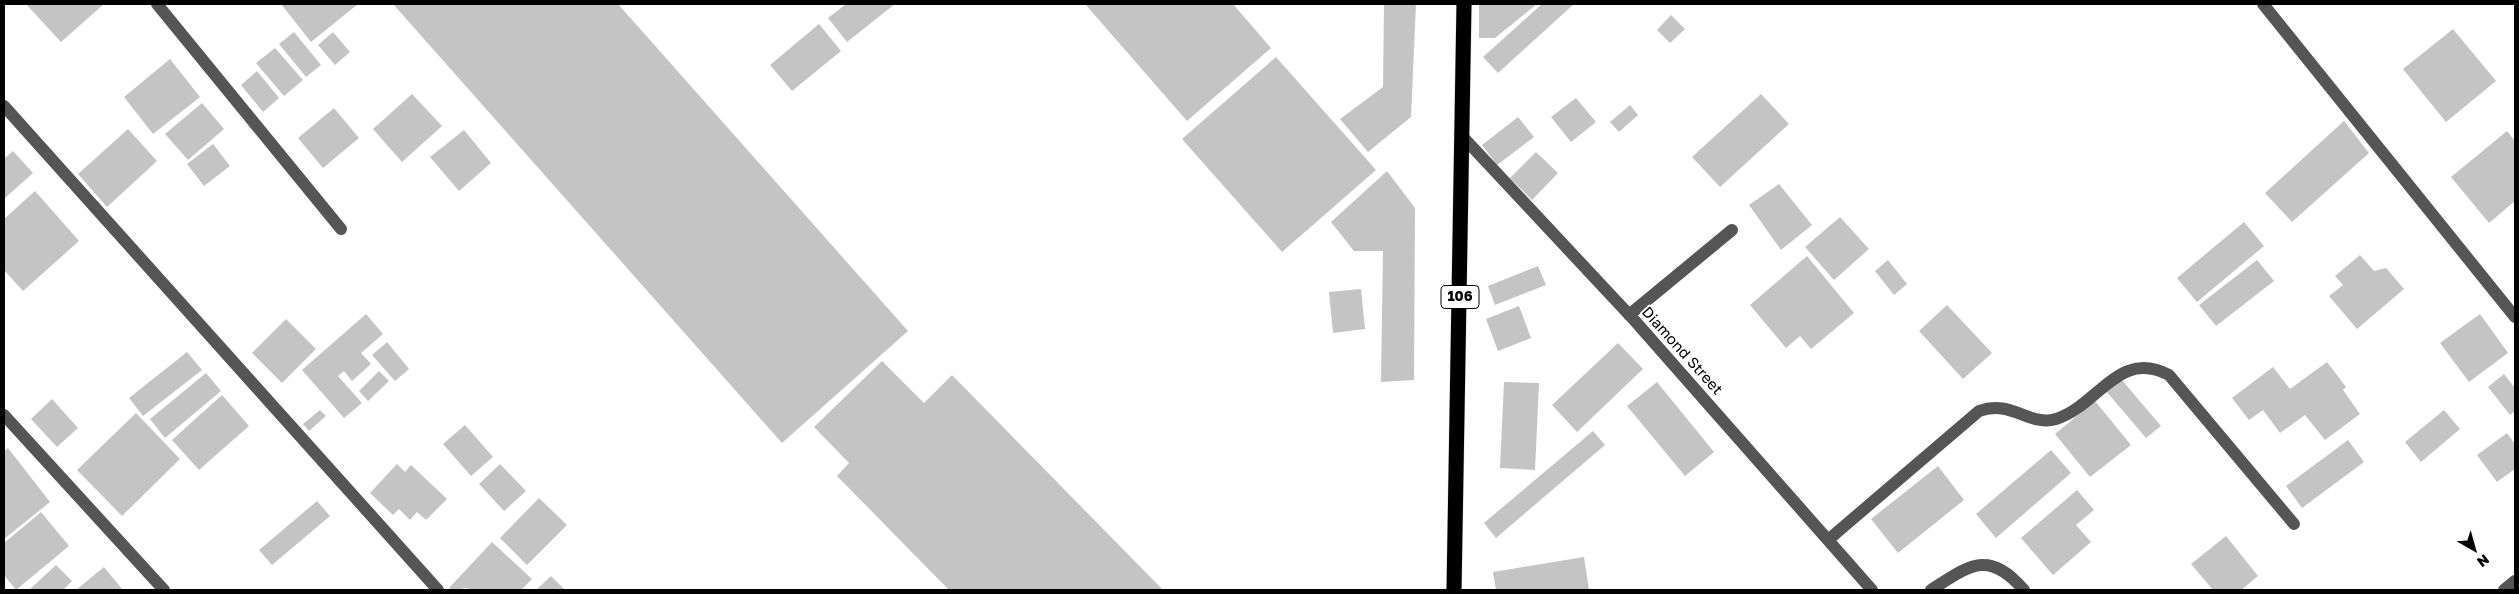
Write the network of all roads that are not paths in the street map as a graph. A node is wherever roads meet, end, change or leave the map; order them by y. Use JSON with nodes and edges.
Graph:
{"nodes":[{"id":1,"x":157,"y":4,"type":"edge"},
{"id":2,"x":1464,"y":4,"type":"edge"},
{"id":3,"x":2263,"y":4,"type":"edge"},
{"id":4,"x":4,"y":106,"type":"edge"},
{"id":5,"x":1463,"y":137,"type":"junction"},
{"id":6,"x":341,"y":229,"type":"dead end"},
{"id":7,"x":1732,"y":230,"type":"dead end"},
{"id":8,"x":1629,"y":315,"type":"junction"},
{"id":9,"x":2515,"y":317,"type":"edge"},
{"id":10,"x":4,"y":415,"type":"edge"},
{"id":11,"x":2294,"y":524,"type":"dead end"},
{"id":12,"x":1828,"y":540,"type":"junction"},
{"id":13,"x":2515,"y":581,"type":"edge"},
{"id":14,"x":164,"y":590,"type":"edge"},
{"id":15,"x":438,"y":590,"type":"edge"},
{"id":16,"x":1454,"y":590,"type":"edge"},
{"id":17,"x":1872,"y":590,"type":"edge"},
{"id":18,"x":1931,"y":590,"type":"edge"},
{"id":19,"x":2024,"y":590,"type":"edge"},
{"id":20,"x":2504,"y":590,"type":"edge"}],
"edges":[{"from":1,"to":6,"type":"street"},
{"from":2,"to":5,"type":"highway","number":"106"},
{"from":3,"to":9,"type":"street"},
{"from":4,"to":15,"type":"street"},
{"from":5,"to":8,"type":"street","name":"Diamond Street"},
{"from":5,"to":16,"type":"highway","number":"106"},
{"from":7,"to":8,"type":"street"},
{"from":8,"to":12,"type":"street","name":"Diamond Street"},
{"from":10,"to":14,"type":"street"},
{"from":11,"to":12,"type":"street"},
{"from":12,"to":17,"type":"street","name":"Diamond Street"},
{"from":13,"to":20,"type":"street"},
{"from":18,"to":19,"type":"street"}]}
